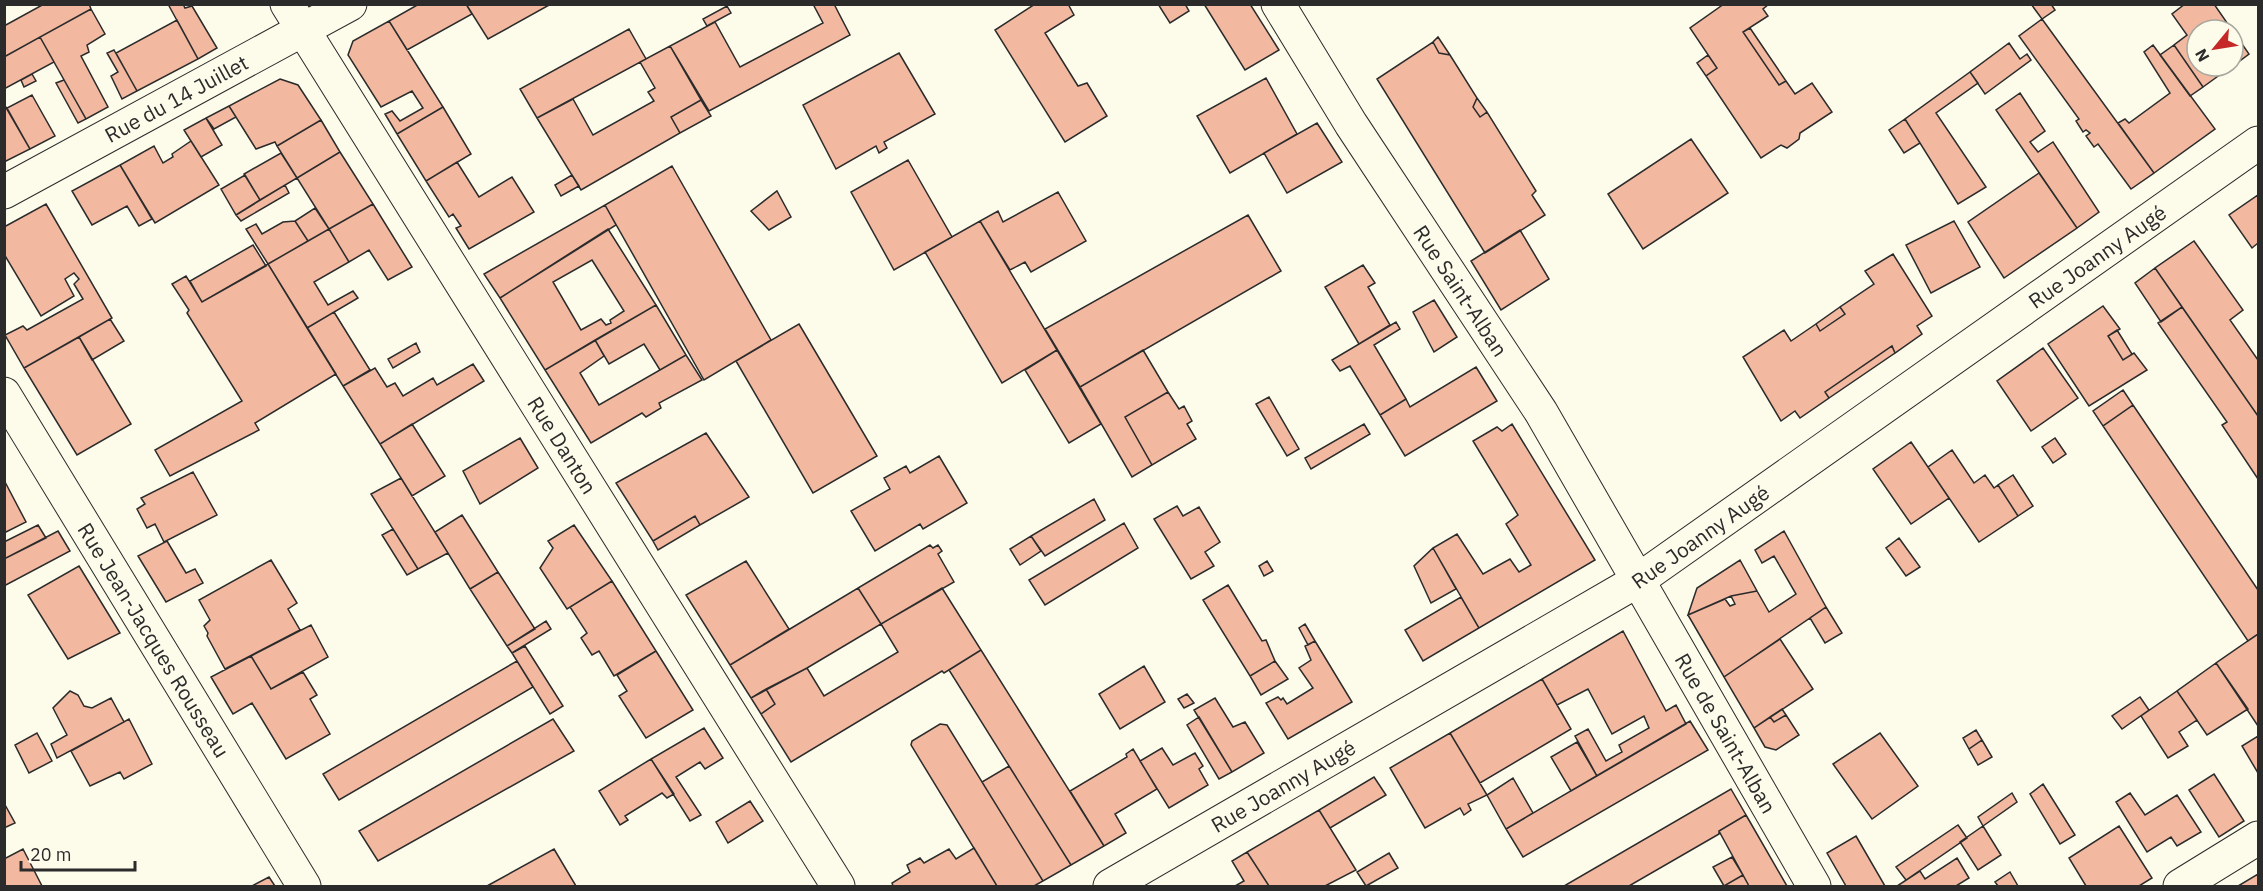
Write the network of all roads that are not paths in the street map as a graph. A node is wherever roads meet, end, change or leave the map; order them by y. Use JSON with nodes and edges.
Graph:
{"nodes":[{"id":1,"x":350,"y":4,"type":"edge"},
{"id":2,"x":1278,"y":4,"type":"edge"},
{"id":3,"x":295,"y":17,"type":"edge"},
{"id":4,"x":2259,"y":143,"type":"edge"},
{"id":5,"x":4,"y":192,"type":"edge"},
{"id":6,"x":5,"y":398,"type":"edge"},
{"id":7,"x":1637,"y":581,"type":"junction"},
{"id":8,"x":2259,"y":838,"type":"edge"},
{"id":9,"x":304,"y":886,"type":"edge"},
{"id":10,"x":838,"y":886,"type":"edge"},
{"id":11,"x":1110,"y":886,"type":"edge"},
{"id":12,"x":1814,"y":886,"type":"edge"},
{"id":13,"x":2180,"y":886,"type":"edge"}],
"edges":[{"from":1,"to":3,"type":"street","name":"Rue du 14 Juillet"},
{"from":2,"to":7,"type":"street","name":"Rue Saint-Alban"},
{"from":3,"to":5,"type":"street","name":"Rue du 14 Juillet"},
{"from":3,"to":10,"type":"street","name":"Rue Danton"},
{"from":4,"to":7,"type":"street","name":"Rue Joanny Augé"},
{"from":6,"to":9,"type":"street","name":"Rue Jean-Jacques Rousseau"},
{"from":7,"to":11,"type":"street","name":"Rue Joanny Augé"},
{"from":7,"to":12,"type":"street","name":"Rue de Saint-Alban"},
{"from":8,"to":13,"type":"street"}]}
